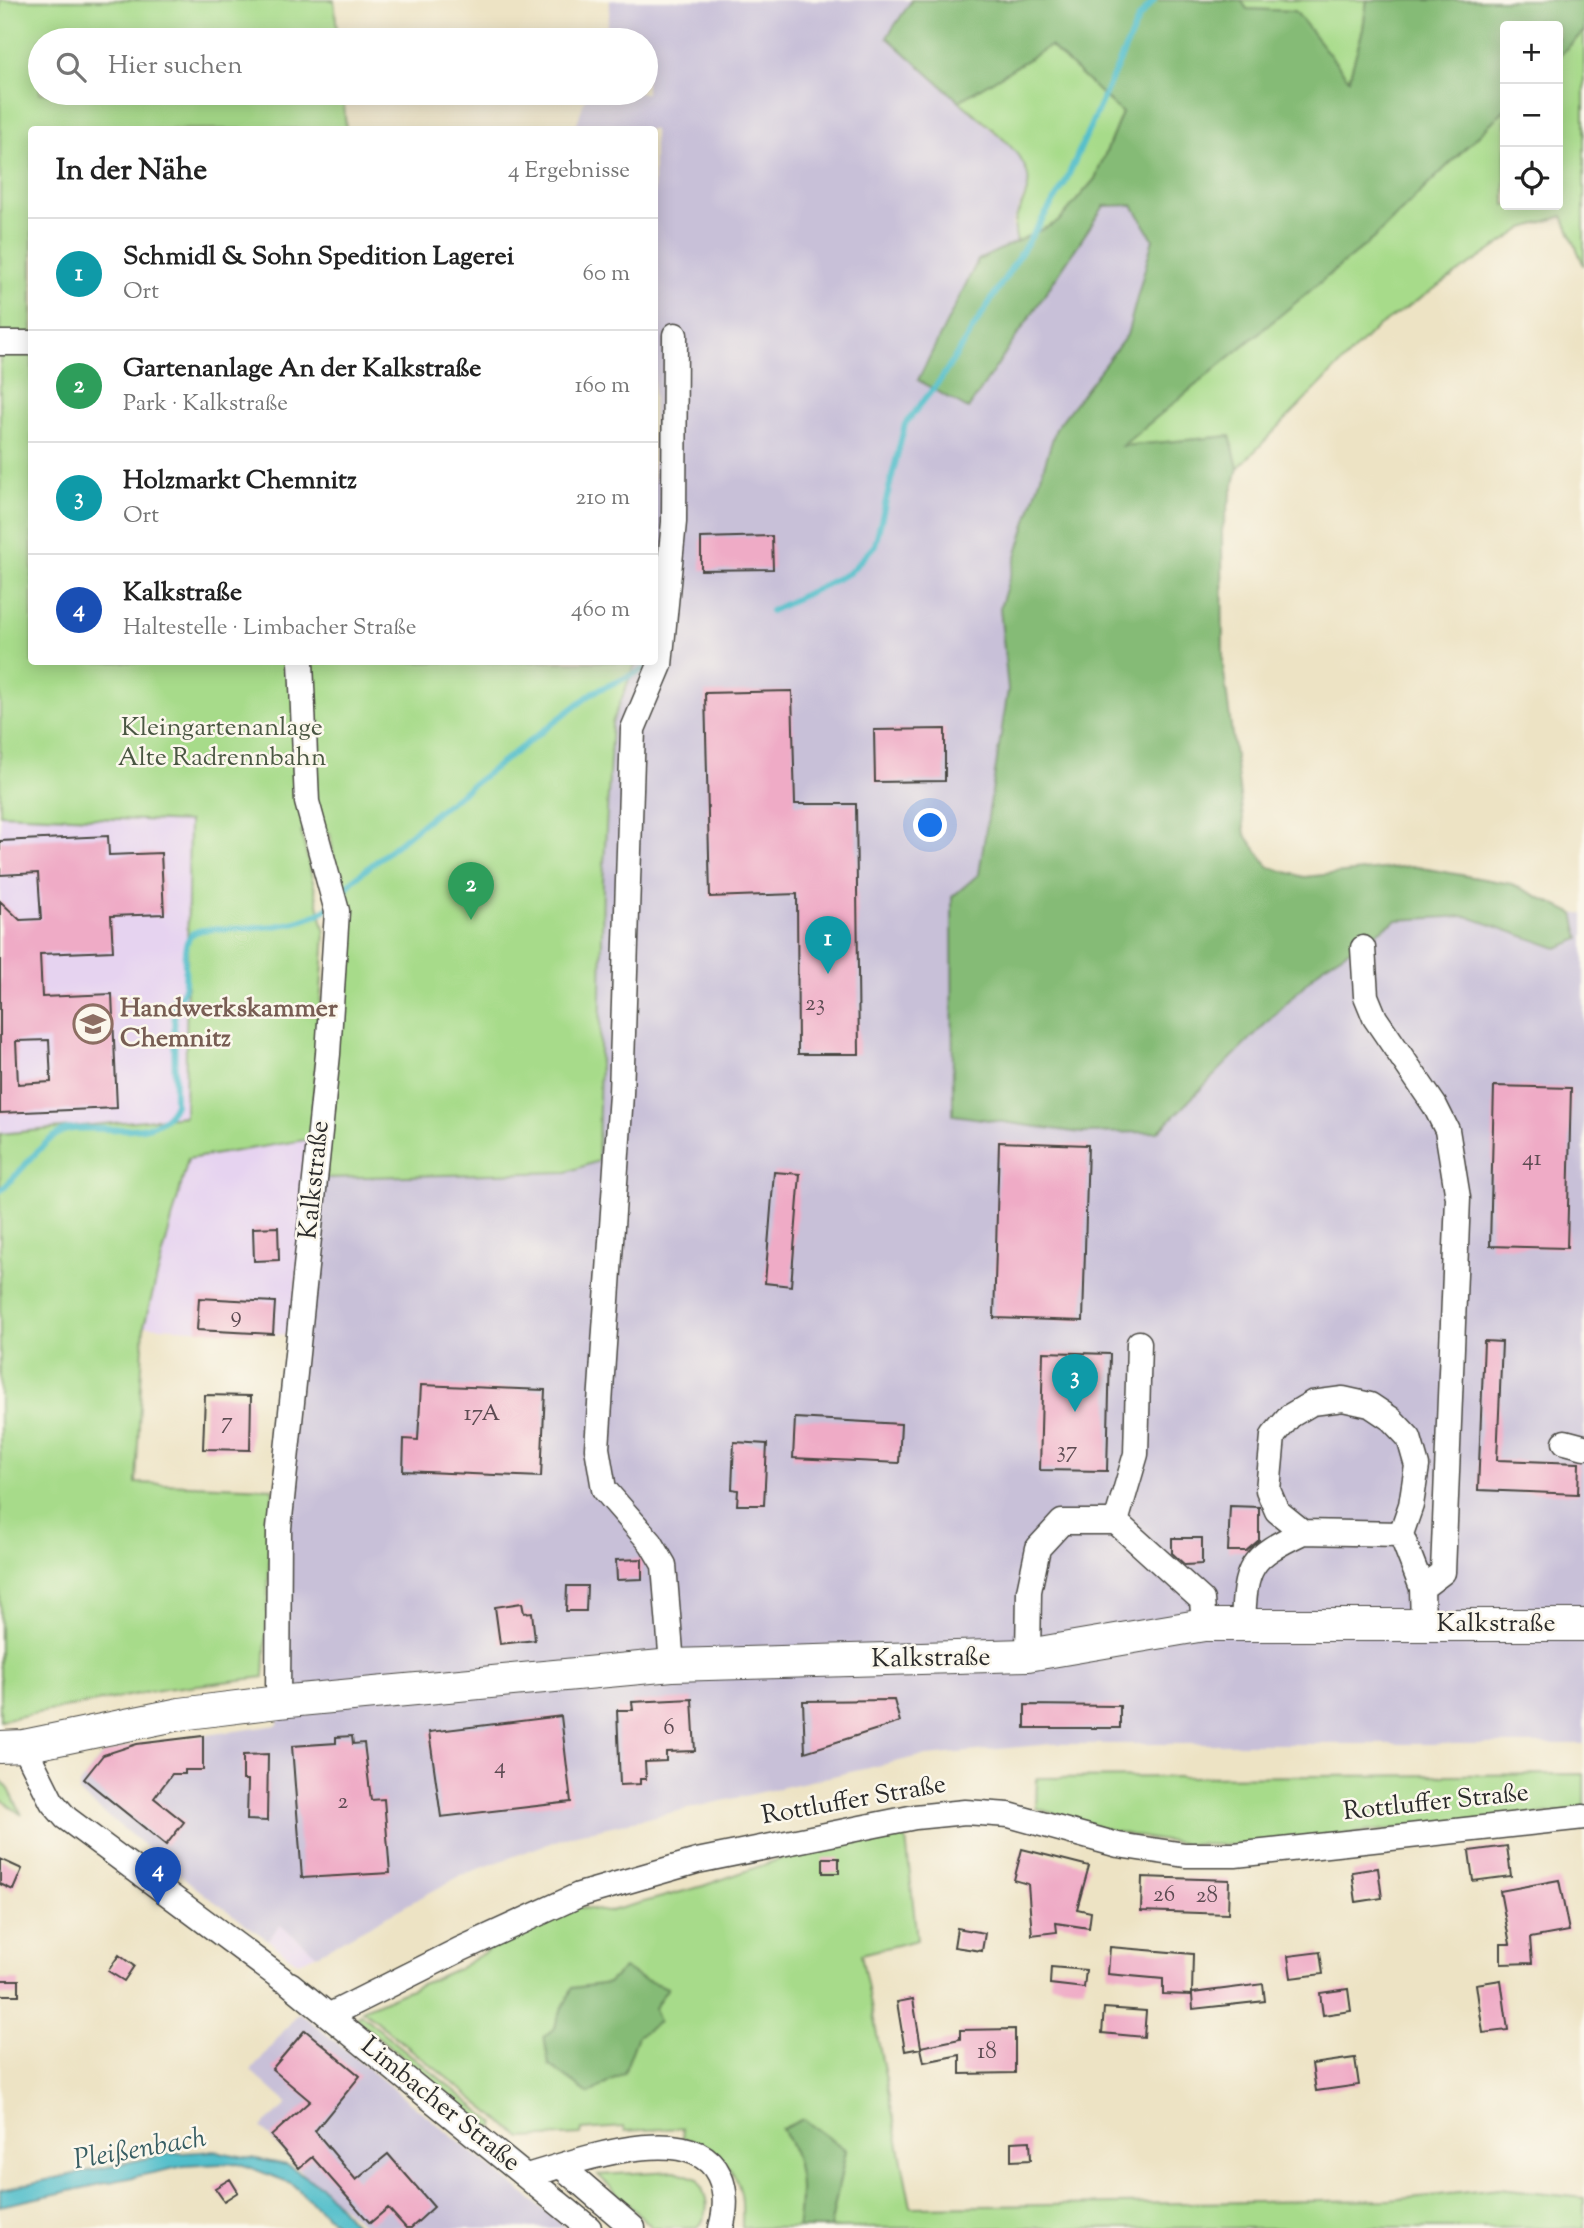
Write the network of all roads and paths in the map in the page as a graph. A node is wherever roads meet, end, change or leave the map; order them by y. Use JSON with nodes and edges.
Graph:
{"nodes":[{"id":1,"x":675,"y":335,"type":"dead end"},
{"id":2,"x":0,"y":343,"type":"edge"},
{"id":3,"x":28,"y":343,"type":"edge"},
{"id":4,"x":301,"y":665,"type":"edge"},
{"id":5,"x":1363,"y":948,"type":"dead end"},
{"id":6,"x":1139,"y":1343,"type":"dead end"},
{"id":7,"x":1116,"y":1522,"type":"junction"},
{"id":8,"x":1303,"y":1532,"type":"junction"},
{"id":9,"x":1401,"y":1534,"type":"junction"},
{"id":10,"x":1422,"y":1588,"type":"junction"},
{"id":11,"x":1423,"y":1624,"type":"junction"},
{"id":12,"x":1204,"y":1625,"type":"junction"},
{"id":13,"x":1243,"y":1625,"type":"junction"},
{"id":14,"x":1584,"y":1625,"type":"edge"},
{"id":15,"x":1028,"y":1655,"type":"junction"},
{"id":16,"x":672,"y":1665,"type":"junction"},
{"id":17,"x":278,"y":1702,"type":"junction"},
{"id":18,"x":12,"y":1746,"type":"edge"},
{"id":19,"x":1584,"y":1817,"type":"edge"},
{"id":20,"x":330,"y":2015,"type":"junction"},
{"id":21,"x":561,"y":2166,"type":"junction"},
{"id":22,"x":527,"y":2176,"type":"junction"},
{"id":23,"x":589,"y":2228,"type":"edge"},
{"id":24,"x":633,"y":2228,"type":"edge"},
{"id":25,"x":720,"y":2228,"type":"edge"}],
"edges":[{"from":1,"to":16,"type":"street"},
{"from":2,"to":3,"type":"street"},
{"from":4,"to":17,"type":"street","name":"Kalkstraße"},
{"from":5,"to":10,"type":"street"},
{"from":6,"to":7,"type":"street"},
{"from":7,"to":12,"type":"street"},
{"from":7,"to":15,"type":"street"},
{"from":8,"to":9,"type":"street"},
{"from":8,"to":9,"type":"street"},
{"from":8,"to":13,"type":"street"},
{"from":9,"to":10,"type":"street"},
{"from":10,"to":11,"type":"street"},
{"from":11,"to":13,"type":"main road","name":"Kalkstraße"},
{"from":11,"to":14,"type":"main road","name":"Kalkstraße"},
{"from":12,"to":13,"type":"main road","name":"Kalkstraße"},
{"from":12,"to":15,"type":"main road","name":"Kalkstraße"},
{"from":15,"to":16,"type":"main road","name":"Kalkstraße"},
{"from":16,"to":17,"type":"main road","name":"Kalkstraße"},
{"from":17,"to":18,"type":"main road","name":"Kalkstraße"},
{"from":18,"to":20,"type":"street","name":"Limbacher Straße"},
{"from":19,"to":20,"type":"street","name":"Rottluffer Straße"},
{"from":20,"to":22,"type":"street","name":"Limbacher Straße"},
{"from":21,"to":22,"type":"street"},
{"from":21,"to":24,"type":"street"},
{"from":21,"to":25,"type":"street"},
{"from":22,"to":23,"type":"street","name":"Limbacher Straße"}]}
